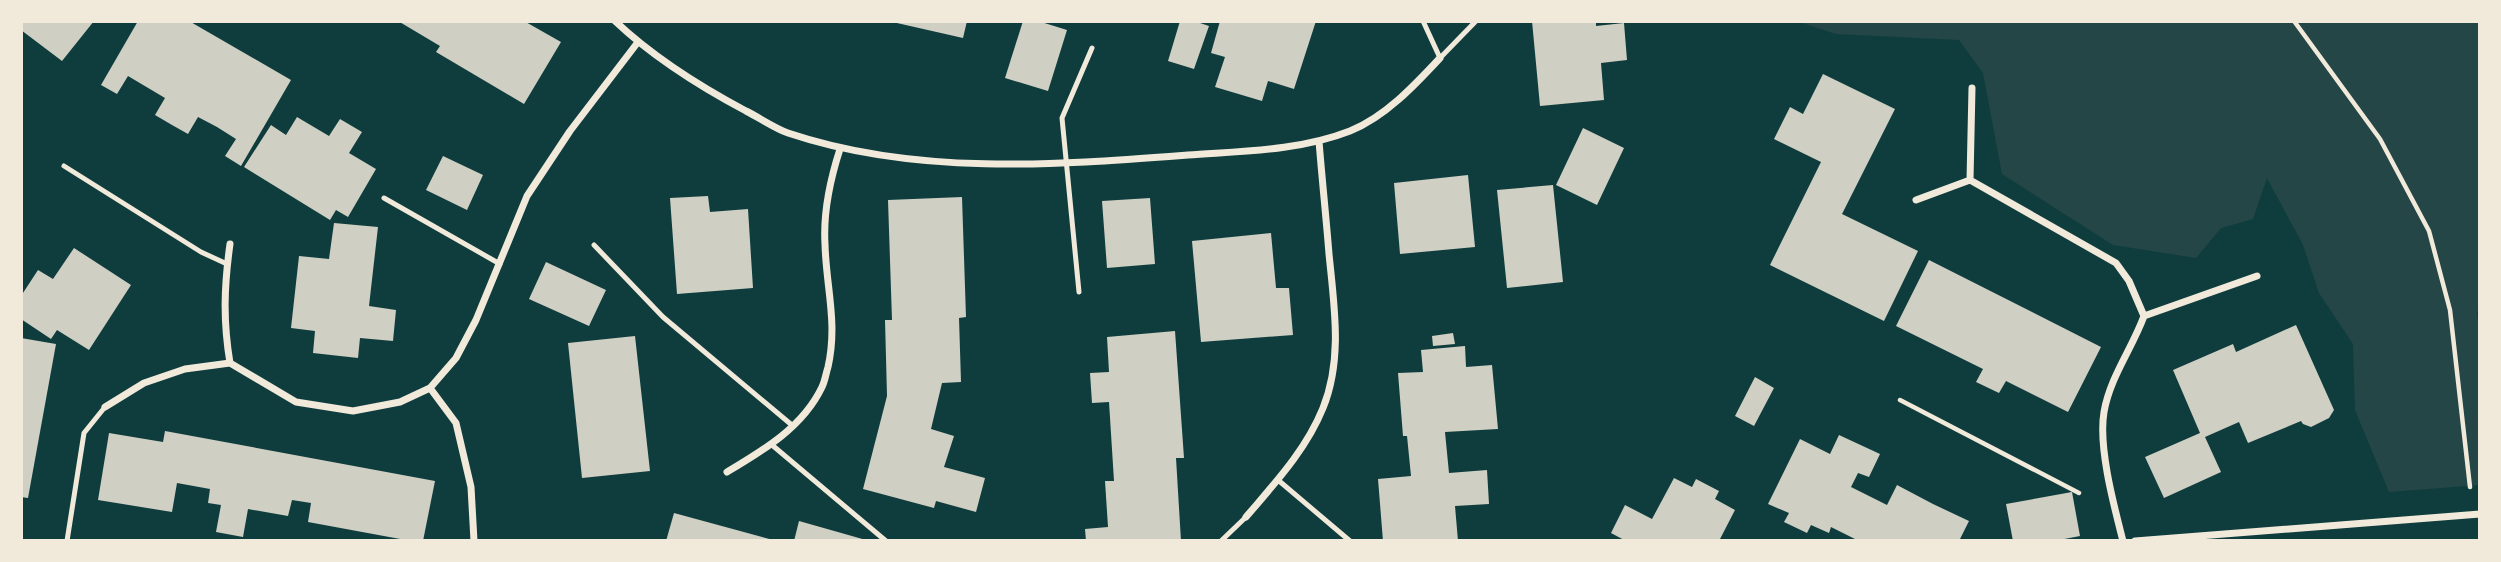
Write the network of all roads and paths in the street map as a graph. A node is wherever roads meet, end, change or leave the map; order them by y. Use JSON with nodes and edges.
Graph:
{"nodes":[{"id":1,"x":615,"y":21,"type":"edge"},
{"id":2,"x":1423,"y":21,"type":"edge"},
{"id":3,"x":1476,"y":21,"type":"edge"},
{"id":4,"x":2294,"y":21,"type":"edge"},
{"id":5,"x":638,"y":42,"type":"junction"},
{"id":6,"x":1092,"y":48,"type":"dead end"},
{"id":7,"x":1440,"y":58,"type":"junction"},
{"id":8,"x":1972,"y":88,"type":"dead end"},
{"id":9,"x":1319,"y":141,"type":"junction"},
{"id":10,"x":840,"y":149,"type":"junction"},
{"id":11,"x":1067,"y":163,"type":"junction"},
{"id":12,"x":64,"y":166,"type":"dead end"},
{"id":13,"x":1970,"y":180,"type":"junction"},
{"id":14,"x":384,"y":198,"type":"dead end"},
{"id":15,"x":1916,"y":200,"type":"dead end"},
{"id":16,"x":230,"y":244,"type":"dead end"},
{"id":17,"x":594,"y":245,"type":"dead end"},
{"id":18,"x":227,"y":264,"type":"junction"},
{"id":19,"x":500,"y":264,"type":"junction"},
{"id":20,"x":2257,"y":276,"type":"dead end"},
{"id":21,"x":1080,"y":292,"type":"dead end"},
{"id":22,"x":2144,"y":316,"type":"junction"},
{"id":23,"x":230,"y":363,"type":"junction"},
{"id":24,"x":430,"y":388,"type":"junction"},
{"id":25,"x":1900,"y":400,"type":"dead end"},
{"id":26,"x":105,"y":407,"type":"joint"},
{"id":27,"x":793,"y":426,"type":"junction"},
{"id":28,"x":772,"y":445,"type":"junction"},
{"id":29,"x":727,"y":472,"type":"dead end"},
{"id":30,"x":1278,"y":480,"type":"junction"},
{"id":31,"x":2116,"y":511,"type":"junction"},
{"id":32,"x":2477,"y":514,"type":"edge"},
{"id":33,"x":1246,"y":517,"type":"joint"},
{"id":34,"x":67,"y":541,"type":"edge"},
{"id":35,"x":474,"y":541,"type":"edge"},
{"id":36,"x":886,"y":541,"type":"edge"},
{"id":37,"x":1221,"y":541,"type":"edge"},
{"id":38,"x":1350,"y":541,"type":"edge"},
{"id":39,"x":2123,"y":541,"type":"edge"},
{"id":40,"x":2135,"y":541,"type":"edge"}],
"edges":[{"from":1,"to":5,"type":"street"},
{"from":2,"to":7,"type":"lane"},
{"from":3,"to":7,"type":"lane"},
{"from":4,"to":32,"type":"path"},
{"from":5,"to":10,"type":"street"},
{"from":5,"to":19,"type":"street"},
{"from":6,"to":11,"type":"lane"},
{"from":7,"to":9,"type":"street"},
{"from":8,"to":13,"type":"street"},
{"from":9,"to":11,"type":"street"},
{"from":9,"to":30,"type":"street"},
{"from":10,"to":11,"type":"street"},
{"from":10,"to":27,"type":"street"},
{"from":11,"to":21,"type":"lane"},
{"from":12,"to":18,"type":"lane"},
{"from":13,"to":15,"type":"street"},
{"from":13,"to":22,"type":"street"},
{"from":14,"to":19,"type":"lane"},
{"from":16,"to":18,"type":"street"},
{"from":17,"to":27,"type":"lane"},
{"from":18,"to":23,"type":"street"},
{"from":19,"to":24,"type":"street"},
{"from":20,"to":22,"type":"street"},
{"from":22,"to":31,"type":"street"},
{"from":23,"to":24,"type":"street"},
{"from":23,"to":26,"type":"street"},
{"from":24,"to":35,"type":"street"},
{"from":25,"to":31,"type":"path"},
{"from":26,"to":34,"type":"lane"},
{"from":27,"to":28,"type":"street"},
{"from":28,"to":29,"type":"street"},
{"from":28,"to":36,"type":"lane"},
{"from":30,"to":33,"type":"street"},
{"from":30,"to":38,"type":"lane"},
{"from":31,"to":39,"type":"street"},
{"from":32,"to":40,"type":"street"},
{"from":33,"to":37,"type":"lane"}]}
